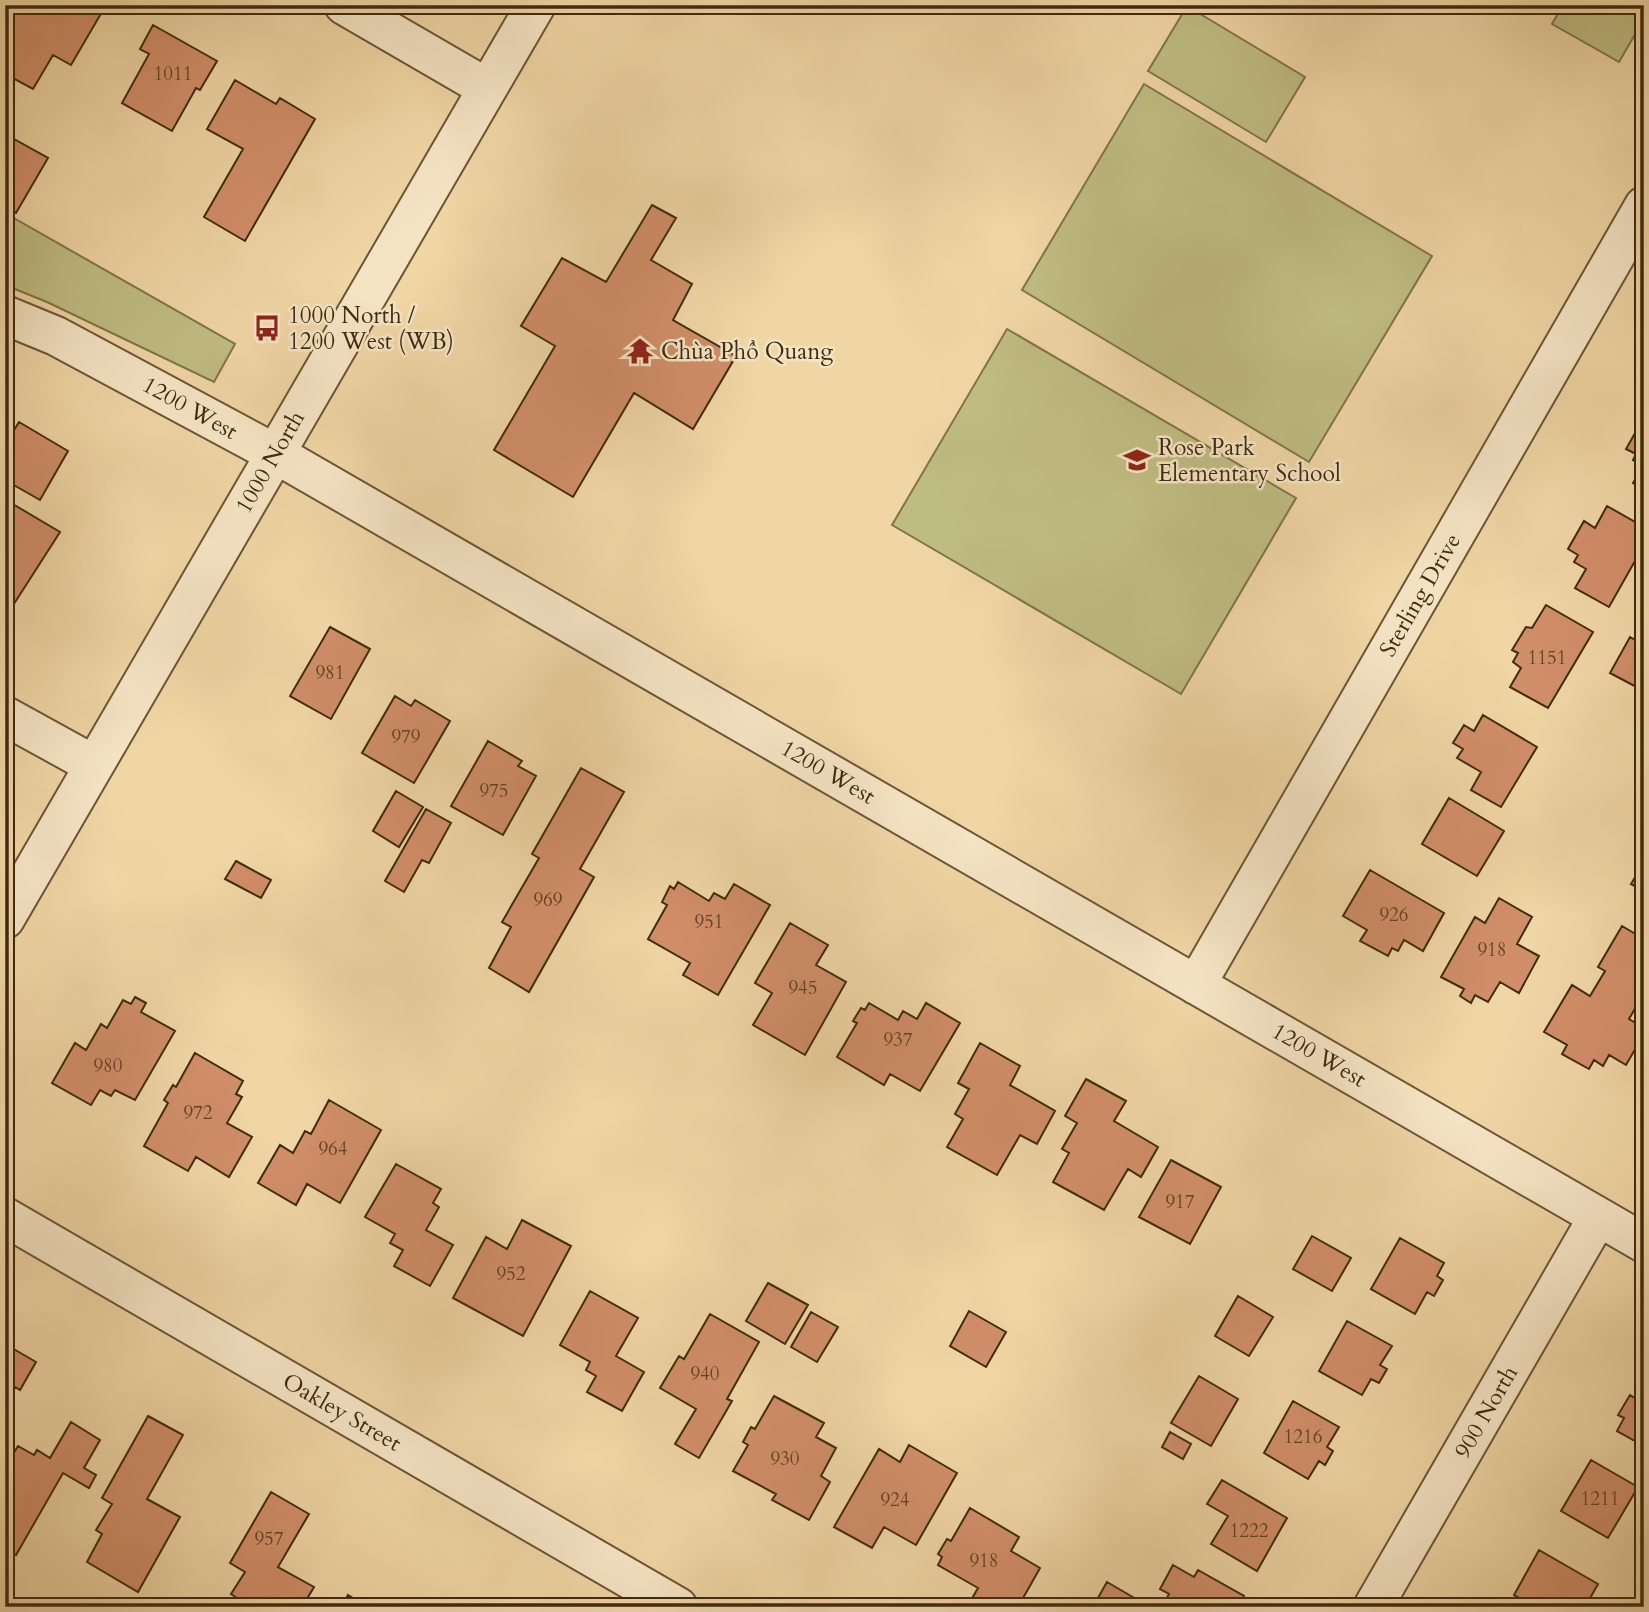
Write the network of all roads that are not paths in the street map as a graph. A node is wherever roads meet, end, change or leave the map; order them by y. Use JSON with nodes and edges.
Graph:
{"nodes":[{"id":1,"x":344,"y":5,"type":"edge"},
{"id":2,"x":536,"y":5,"type":"edge"},
{"id":3,"x":486,"y":88,"type":"junction"},
{"id":4,"x":1644,"y":206,"type":"edge"},
{"id":5,"x":5,"y":315,"type":"edge"},
{"id":6,"x":274,"y":453,"type":"junction"},
{"id":7,"x":5,"y":716,"type":"edge"},
{"id":8,"x":94,"y":765,"type":"junction"},
{"id":9,"x":5,"y":919,"type":"edge"},
{"id":10,"x":1196,"y":985,"type":"junction"},
{"id":11,"x":5,"y":1217,"type":"edge"},
{"id":12,"x":1628,"y":1225,"type":"edge"},
{"id":13,"x":678,"y":1607,"type":"edge"},
{"id":14,"x":1373,"y":1607,"type":"edge"}],
"edges":[{"from":1,"to":3,"type":"street"},
{"from":2,"to":3,"type":"street","name":"1000 North"},
{"from":3,"to":6,"type":"street","name":"1000 North"},
{"from":4,"to":10,"type":"street","name":"Sterling Drive"},
{"from":5,"to":6,"type":"street","name":"1200 West"},
{"from":6,"to":8,"type":"street","name":"1000 North"},
{"from":6,"to":10,"type":"street","name":"1200 West"},
{"from":7,"to":8,"type":"street"},
{"from":8,"to":9,"type":"street","name":"1000 North"},
{"from":10,"to":12,"type":"street","name":"1200 West"},
{"from":11,"to":13,"type":"street","name":"Oakley Street"},
{"from":12,"to":14,"type":"street","name":"900 North"}]}
